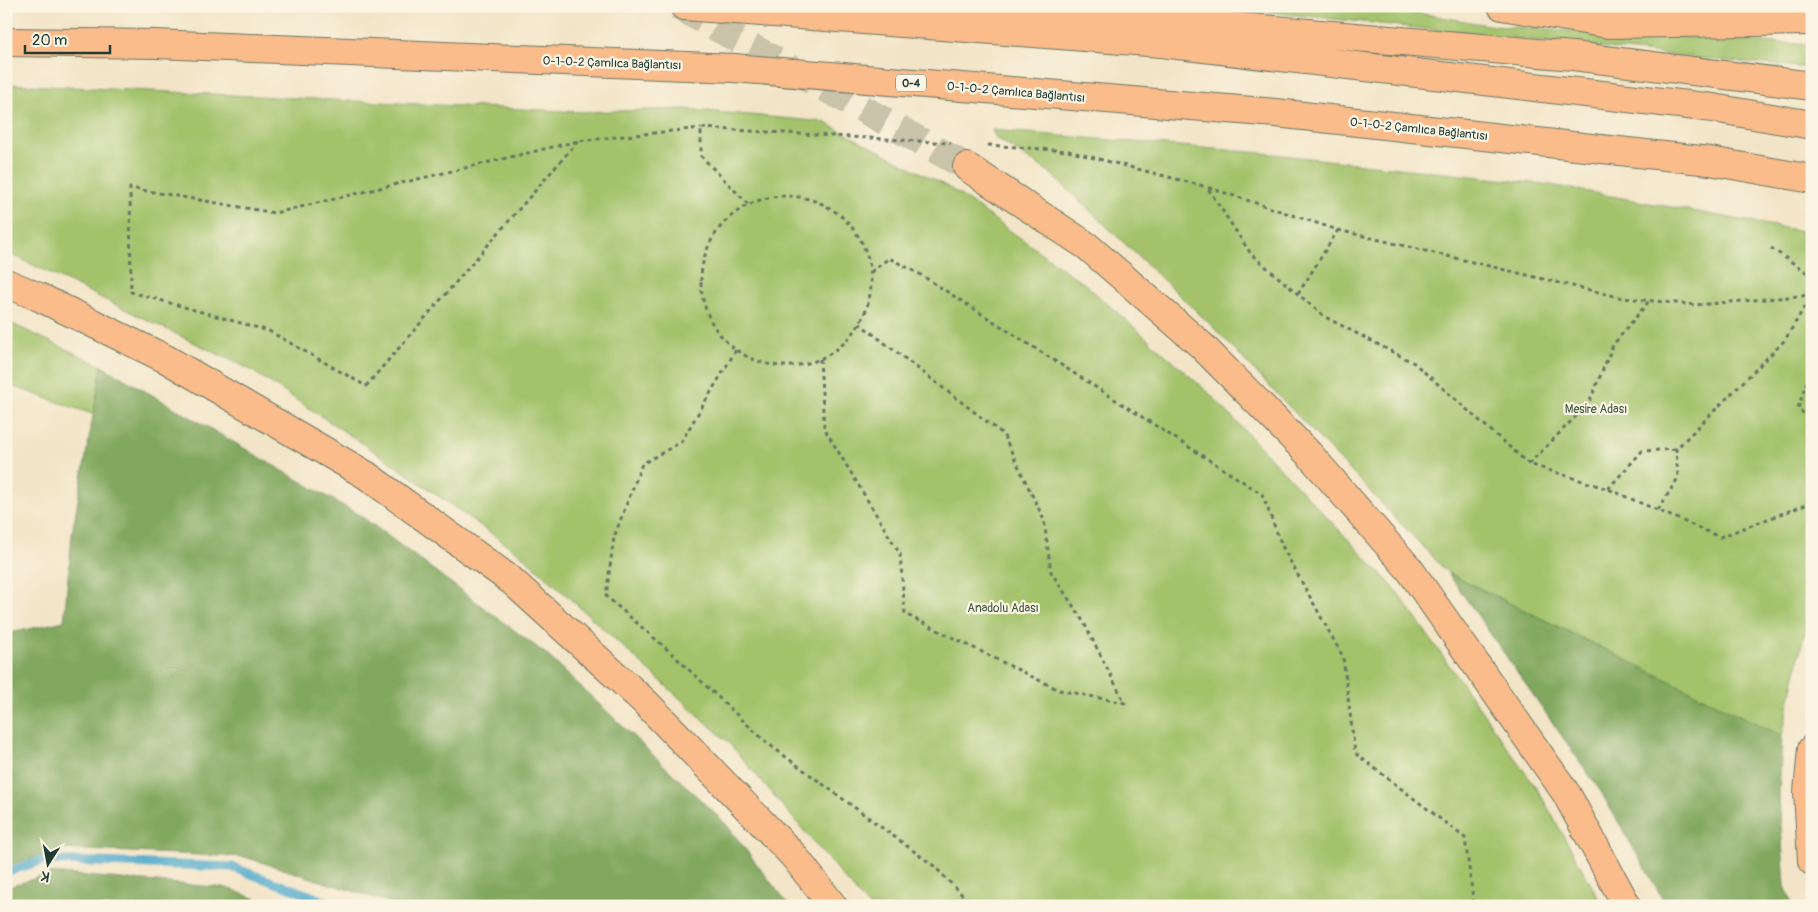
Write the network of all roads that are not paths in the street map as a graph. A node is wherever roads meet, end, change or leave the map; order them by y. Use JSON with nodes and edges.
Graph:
{"nodes":[{"id":1,"x":684,"y":6,"type":"edge"},
{"id":2,"x":946,"y":6,"type":"edge"},
{"id":3,"x":1502,"y":6,"type":"edge"},
{"id":4,"x":1812,"y":21,"type":"edge"},
{"id":5,"x":6,"y":42,"type":"edge"},
{"id":6,"x":1812,"y":86,"type":"edge"},
{"id":7,"x":1812,"y":125,"type":"edge"},
{"id":8,"x":974,"y":156,"type":"tunnel mouth"},
{"id":9,"x":1812,"y":180,"type":"edge"},
{"id":10,"x":6,"y":283,"type":"edge"},
{"id":11,"x":1812,"y":749,"type":"edge"},
{"id":12,"x":1812,"y":861,"type":"edge"},
{"id":13,"x":833,"y":906,"type":"edge"},
{"id":14,"x":1627,"y":906,"type":"edge"}],
"edges":[{"from":1,"to":7,"type":"highway"},
{"from":2,"to":6,"type":"highway"},
{"from":3,"to":4,"type":"highway"},
{"from":5,"to":9,"type":"highway","name":"O-1-O-2 Çamlıca Bağlantısı","number":"O-4"},
{"from":8,"to":14,"type":"highway"},
{"from":10,"to":13,"type":"highway"},
{"from":11,"to":12,"type":"highway"}]}
